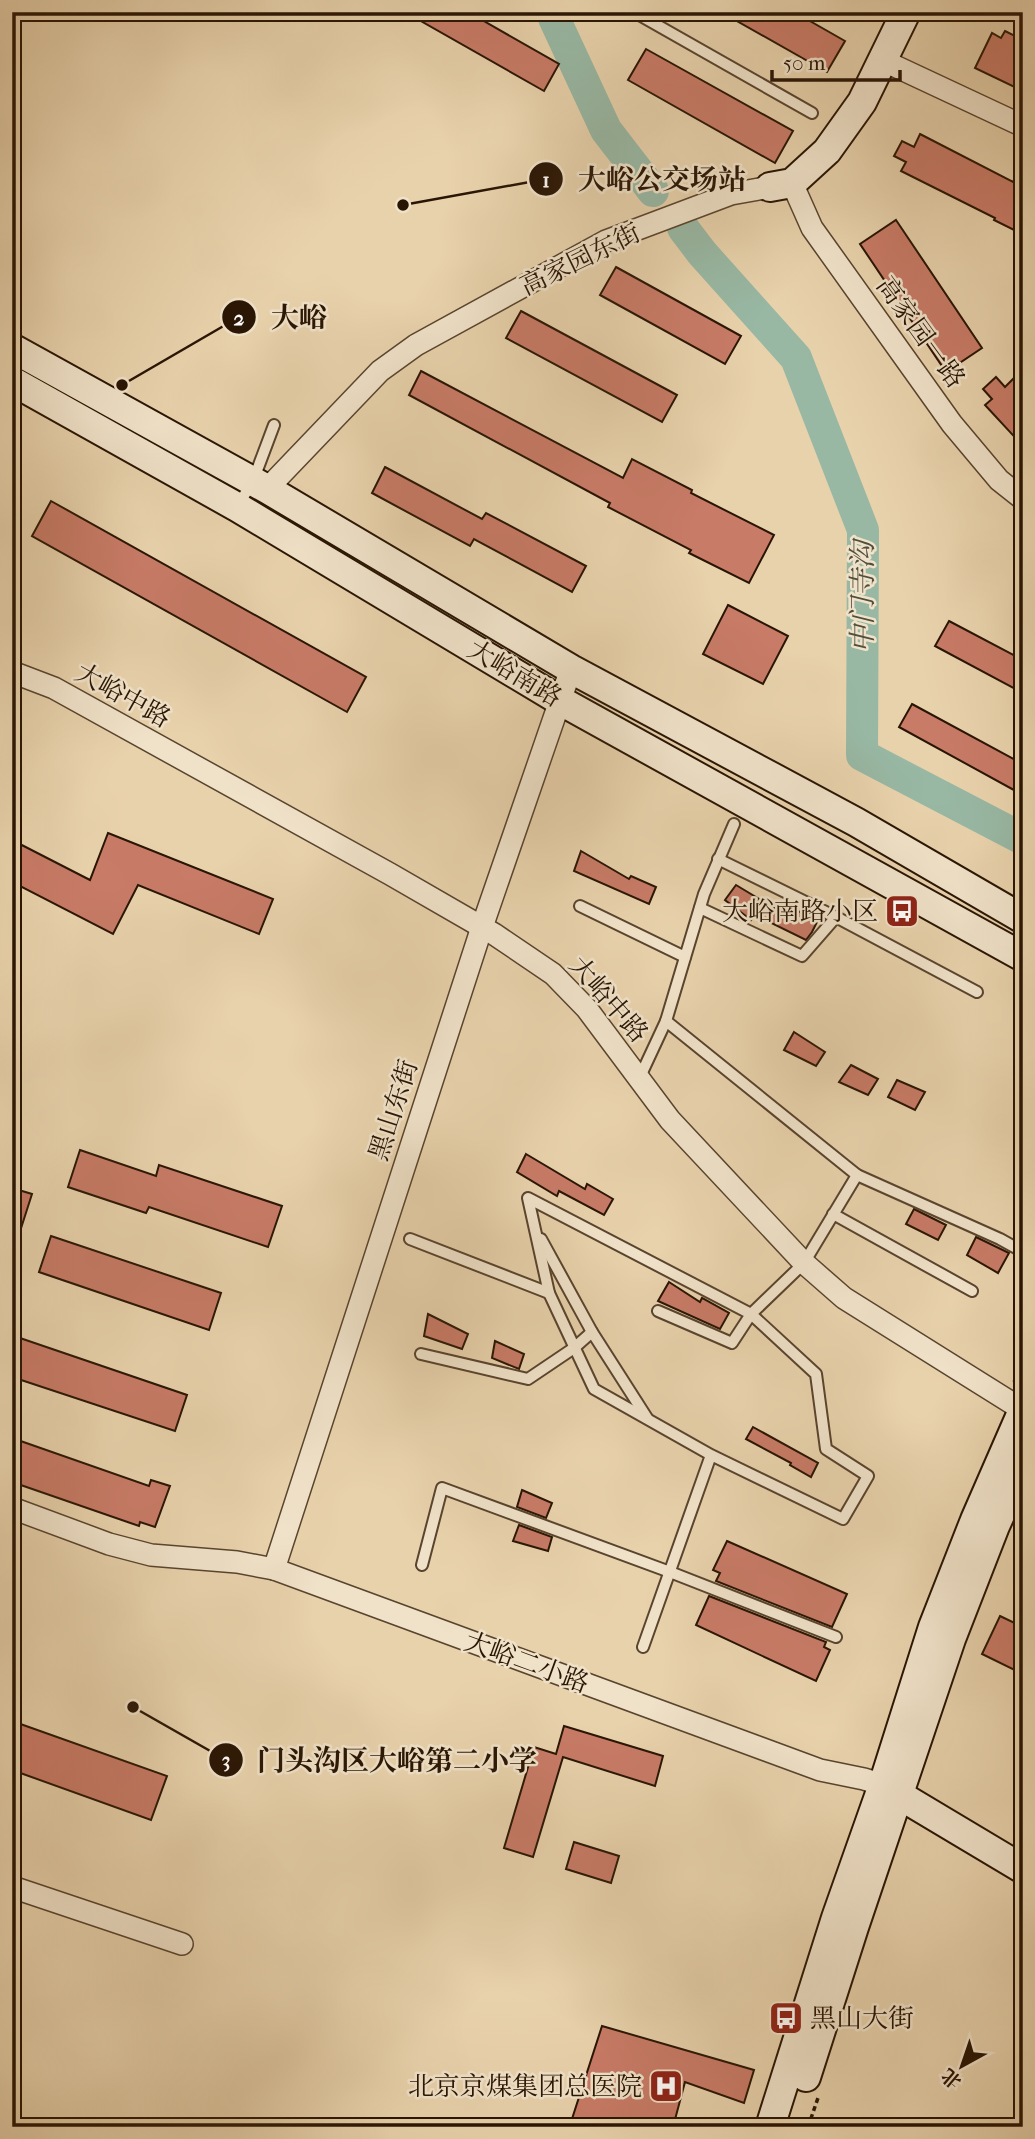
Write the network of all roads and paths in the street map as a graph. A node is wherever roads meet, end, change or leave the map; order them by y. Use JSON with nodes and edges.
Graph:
{"nodes":[{"id":1,"x":634,"y":12,"type":"edge"},
{"id":2,"x":906,"y":12,"type":"edge"},
{"id":3,"x":883,"y":60,"type":"junction"},
{"id":4,"x":812,"y":113,"type":"dead end"},
{"id":5,"x":1023,"y":126,"type":"edge"},
{"id":6,"x":781,"y":185,"type":"junction"},
{"id":7,"x":12,"y":348,"type":"edge"},
{"id":8,"x":12,"y":381,"type":"edge"},
{"id":9,"x":274,"y":425,"type":"dead end"},
{"id":10,"x":260,"y":485,"type":"junction"},
{"id":11,"x":1023,"y":499,"type":"edge"},
{"id":12,"x":237,"y":507,"type":"junction"},
{"id":13,"x":571,"y":669,"type":"junction"},
{"id":14,"x":12,"y":672,"type":"edge"},
{"id":15,"x":559,"y":700,"type":"junction"},
{"id":16,"x":734,"y":824,"type":"dead end"},
{"id":17,"x":718,"y":859,"type":"junction"},
{"id":18,"x":580,"y":906,"type":"dead end"},
{"id":19,"x":700,"y":908,"type":"junction"},
{"id":20,"x":836,"y":917,"type":"junction"},
{"id":21,"x":1023,"y":919,"type":"edge"},
{"id":22,"x":482,"y":927,"type":"junction"},
{"id":23,"x":685,"y":957,"type":"junction"},
{"id":24,"x":1023,"y":957,"type":"edge"},
{"id":25,"x":977,"y":992,"type":"dead end"},
{"id":26,"x":666,"y":1021,"type":"junction"},
{"id":27,"x":639,"y":1079,"type":"junction"},
{"id":28,"x":857,"y":1175,"type":"junction"},
{"id":29,"x":833,"y":1214,"type":"junction"},
{"id":30,"x":535,"y":1228,"type":"junction"},
{"id":31,"x":410,"y":1239,"type":"dead end"},
{"id":32,"x":1020,"y":1250,"type":"dead end"},
{"id":33,"x":804,"y":1263,"type":"junction"},
{"id":34,"x":972,"y":1291,"type":"dead end"},
{"id":35,"x":549,"y":1293,"type":"junction"},
{"id":36,"x":658,"y":1311,"type":"dead end"},
{"id":37,"x":751,"y":1314,"type":"junction"},
{"id":38,"x":592,"y":1332,"type":"junction"},
{"id":39,"x":574,"y":1348,"type":"junction"},
{"id":40,"x":421,"y":1354,"type":"dead end"},
{"id":41,"x":1023,"y":1410,"type":"edge"},
{"id":42,"x":649,"y":1420,"type":"junction"},
{"id":43,"x":711,"y":1455,"type":"junction"},
{"id":44,"x":1023,"y":1464,"type":"edge"},
{"id":45,"x":12,"y":1508,"type":"edge"},
{"id":46,"x":422,"y":1565,"type":"dead end"},
{"id":47,"x":274,"y":1569,"type":"junction"},
{"id":48,"x":670,"y":1572,"type":"junction"},
{"id":49,"x":836,"y":1637,"type":"dead end"},
{"id":50,"x":643,"y":1647,"type":"dead end"},
{"id":51,"x":891,"y":1790,"type":"junction"},
{"id":52,"x":1023,"y":1869,"type":"edge"},
{"id":53,"x":12,"y":1886,"type":"edge"},
{"id":54,"x":182,"y":1944,"type":"dead end"},
{"id":55,"x":770,"y":2127,"type":"edge"},
{"id":56,"x":790,"y":2127,"type":"edge"}],
"edges":[{"from":1,"to":4,"type":"lane"},
{"from":2,"to":3,"type":"main road"},
{"from":3,"to":5,"type":"street"},
{"from":3,"to":6,"type":"main road"},
{"from":6,"to":10,"type":"street","name":"高家园东街"},
{"from":6,"to":11,"type":"street","name":"高家园一路"},
{"from":7,"to":10,"type":"main road","name":"大峪南路"},
{"from":8,"to":12,"type":"main road","name":"大峪南路"},
{"from":9,"to":10,"type":"lane"},
{"from":10,"to":12,"type":"lane"},
{"from":10,"to":13,"type":"main road","name":"大峪南路"},
{"from":12,"to":15,"type":"main road","name":"大峪南路"},
{"from":13,"to":15,"type":"street","name":"黑山东街"},
{"from":13,"to":21,"type":"main road","name":"大峪南路"},
{"from":14,"to":22,"type":"street","name":"大峪中路"},
{"from":15,"to":22,"type":"street","name":"黑山东街"},
{"from":15,"to":24,"type":"main road","name":"大峪南路"},
{"from":16,"to":17,"type":"lane"},
{"from":17,"to":19,"type":"lane"},
{"from":17,"to":20,"type":"lane"},
{"from":18,"to":23,"type":"lane"},
{"from":19,"to":20,"type":"lane"},
{"from":19,"to":23,"type":"lane"},
{"from":20,"to":25,"type":"lane"},
{"from":22,"to":27,"type":"street","name":"大峪中路"},
{"from":22,"to":47,"type":"street","name":"黑山东街"},
{"from":23,"to":26,"type":"lane"},
{"from":26,"to":27,"type":"lane"},
{"from":26,"to":28,"type":"lane"},
{"from":27,"to":33,"type":"street","name":"大峪中路"},
{"from":28,"to":29,"type":"lane"},
{"from":28,"to":32,"type":"lane"},
{"from":29,"to":33,"type":"lane"},
{"from":29,"to":34,"type":"lane"},
{"from":30,"to":35,"type":"lane"},
{"from":30,"to":37,"type":"lane"},
{"from":30,"to":38,"type":"lane"},
{"from":31,"to":35,"type":"lane"},
{"from":33,"to":37,"type":"lane"},
{"from":33,"to":41,"type":"street","name":"大峪中路"},
{"from":35,"to":39,"type":"lane"},
{"from":36,"to":37,"type":"lane"},
{"from":37,"to":43,"type":"lane"},
{"from":38,"to":39,"type":"lane"},
{"from":38,"to":42,"type":"lane"},
{"from":39,"to":40,"type":"lane"},
{"from":39,"to":42,"type":"lane"},
{"from":41,"to":51,"type":"main road"},
{"from":42,"to":43,"type":"lane"},
{"from":43,"to":48,"type":"lane"},
{"from":44,"to":51,"type":"main road"},
{"from":45,"to":47,"type":"street","name":"大峪二小路"},
{"from":46,"to":48,"type":"lane"},
{"from":47,"to":51,"type":"street","name":"大峪二小路"},
{"from":48,"to":49,"type":"lane"},
{"from":48,"to":50,"type":"lane"},
{"from":51,"to":52,"type":"main road","name":"大峪二小路"},
{"from":51,"to":55,"type":"main road"},
{"from":51,"to":56,"type":"main road"},
{"from":53,"to":54,"type":"street"}]}
